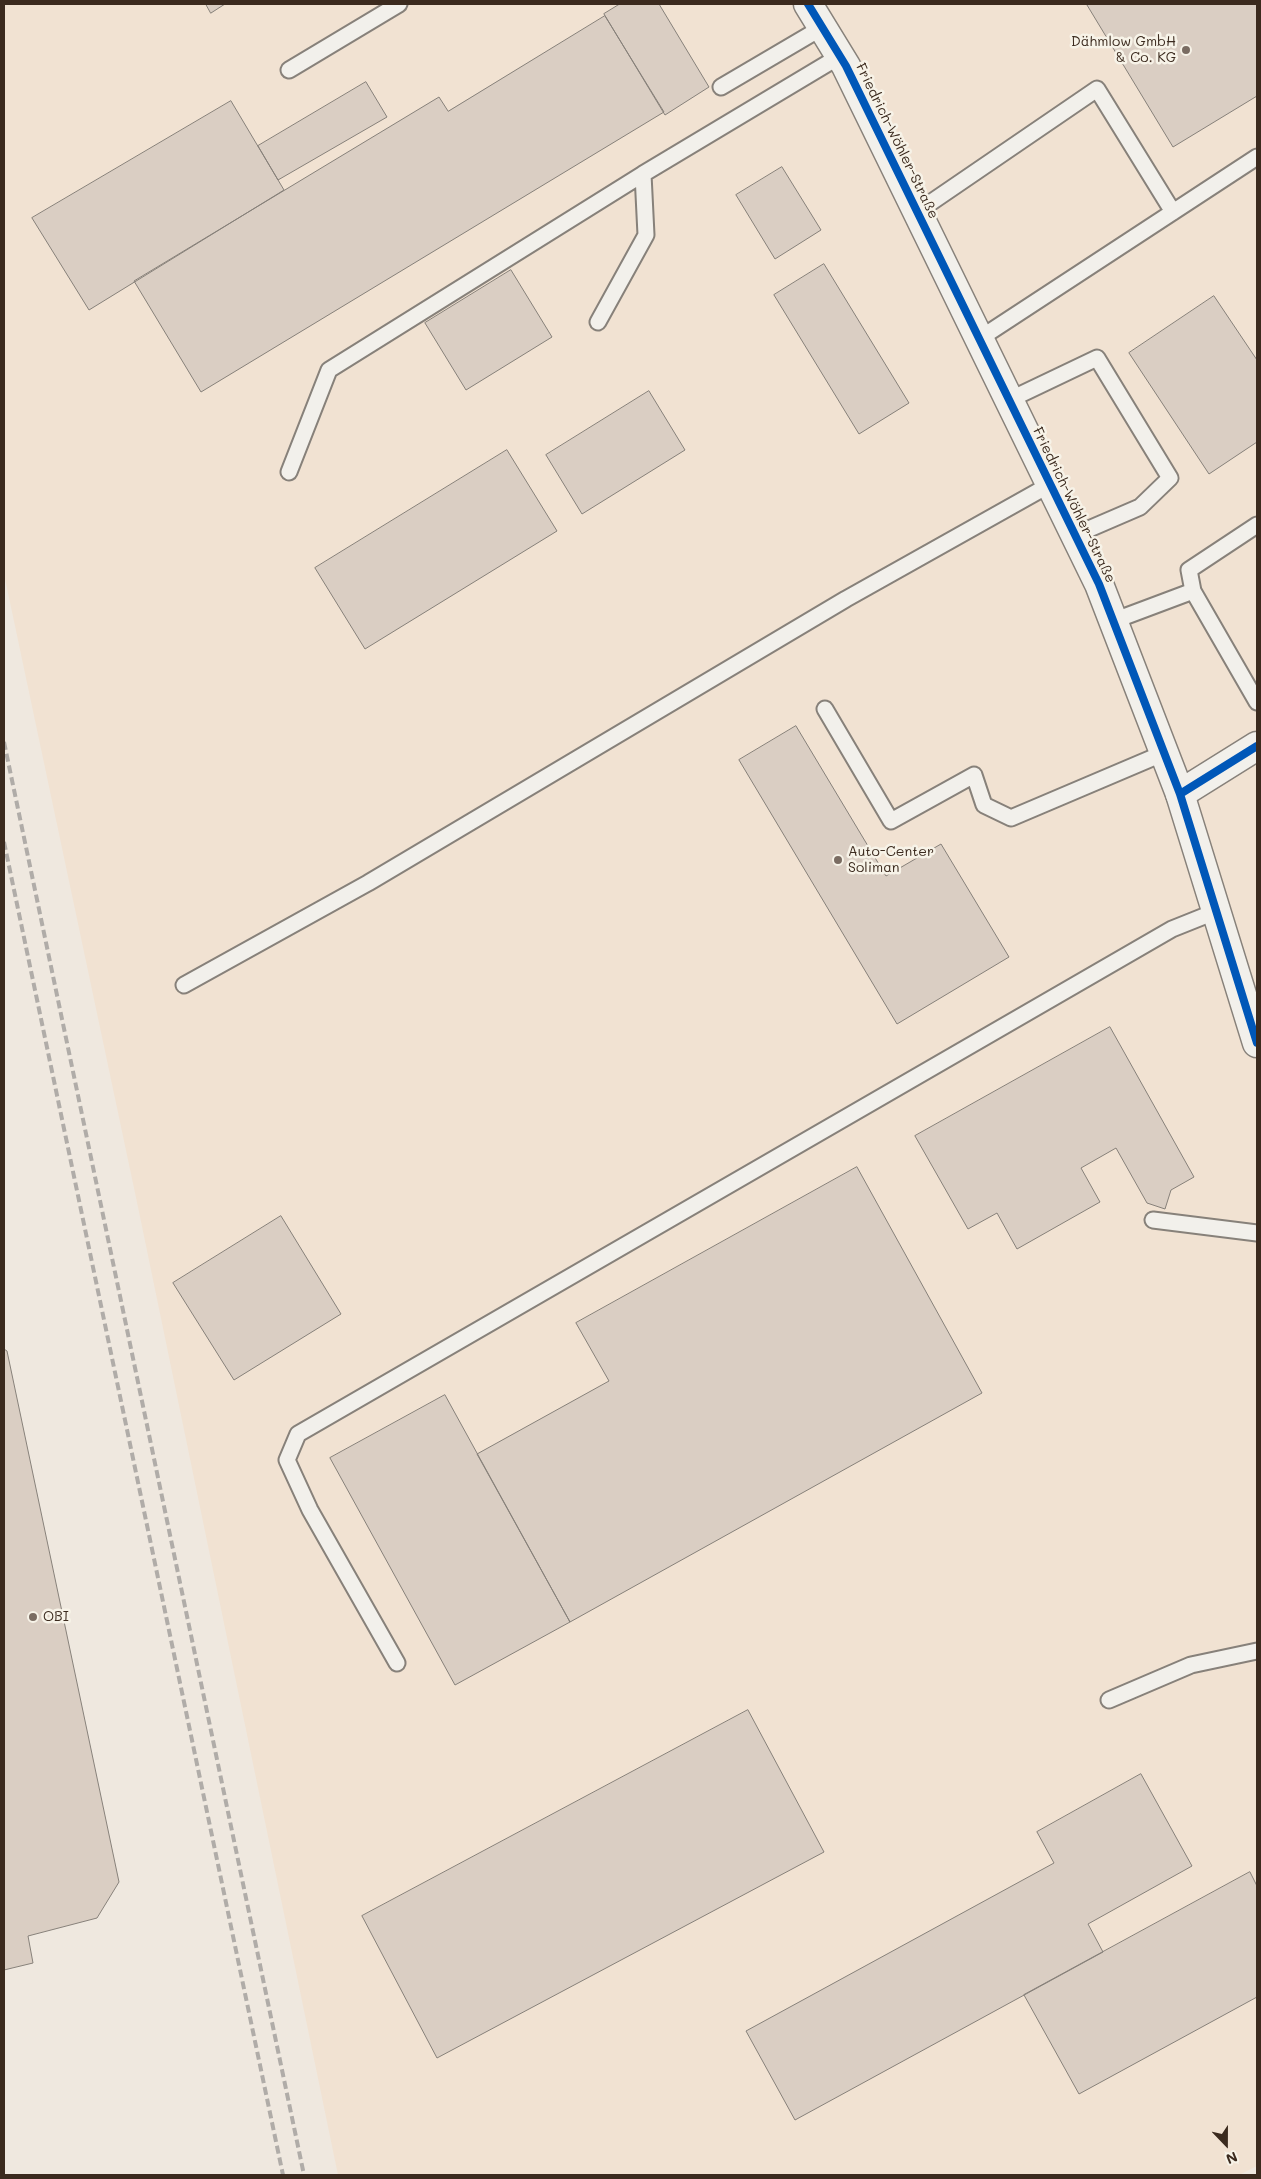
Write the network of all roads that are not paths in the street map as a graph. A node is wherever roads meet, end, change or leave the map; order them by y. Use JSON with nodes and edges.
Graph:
{"nodes":[{"id":1,"x":399,"y":4,"type":"edge"},
{"id":2,"x":808,"y":4,"type":"edge"},
{"id":3,"x":823,"y":28,"type":"junction"},
{"id":4,"x":840,"y":56,"type":"junction"},
{"id":5,"x":289,"y":70,"type":"dead end"},
{"id":6,"x":721,"y":87,"type":"dead end"},
{"id":7,"x":1257,"y":156,"type":"edge"},
{"id":8,"x":643,"y":174,"type":"junction"},
{"id":9,"x":917,"y":212,"type":"junction"},
{"id":10,"x":1173,"y":212,"type":"junction"},
{"id":11,"x":598,"y":322,"type":"dead end"},
{"id":12,"x":980,"y":339,"type":"junction"},
{"id":13,"x":1009,"y":400,"type":"junction"},
{"id":14,"x":289,"y":472,"type":"dead end"},
{"id":15,"x":1051,"y":484,"type":"junction"},
{"id":16,"x":1257,"y":525,"type":"edge"},
{"id":17,"x":1075,"y":535,"type":"junction"},
{"id":18,"x":1193,"y":591,"type":"junction"},
{"id":19,"x":1113,"y":620,"type":"junction"},
{"id":20,"x":1257,"y":702,"type":"edge"},
{"id":21,"x":825,"y":709,"type":"dead end"},
{"id":22,"x":1257,"y":746,"type":"edge"},
{"id":23,"x":1164,"y":753,"type":"junction"},
{"id":24,"x":1180,"y":794,"type":"junction"},
{"id":25,"x":1217,"y":911,"type":"junction"},
{"id":26,"x":184,"y":985,"type":"dead end"},
{"id":27,"x":1257,"y":1043,"type":"edge"},
{"id":28,"x":1152,"y":1220,"type":"dead end"},
{"id":29,"x":1257,"y":1233,"type":"edge"},
{"id":30,"x":1257,"y":1651,"type":"edge"},
{"id":31,"x":397,"y":1663,"type":"dead end"},
{"id":32,"x":1109,"y":1700,"type":"dead end"}],
"edges":[{"from":1,"to":5,"type":"lane"},
{"from":2,"to":3,"type":"street","name":"Friedrich-Wöhler-Straße"},
{"from":3,"to":4,"type":"street","name":"Friedrich-Wöhler-Straße"},
{"from":3,"to":6,"type":"lane"},
{"from":4,"to":8,"type":"lane"},
{"from":4,"to":9,"type":"street","name":"Friedrich-Wöhler-Straße"},
{"from":7,"to":10,"type":"lane"},
{"from":8,"to":11,"type":"lane"},
{"from":8,"to":14,"type":"lane"},
{"from":9,"to":10,"type":"lane"},
{"from":9,"to":12,"type":"street","name":"Friedrich-Wöhler-Straße"},
{"from":10,"to":12,"type":"lane"},
{"from":12,"to":13,"type":"street","name":"Friedrich-Wöhler-Straße"},
{"from":13,"to":15,"type":"street","name":"Friedrich-Wöhler-Straße"},
{"from":13,"to":17,"type":"lane"},
{"from":15,"to":17,"type":"street","name":"Friedrich-Wöhler-Straße"},
{"from":15,"to":26,"type":"lane"},
{"from":16,"to":18,"type":"lane"},
{"from":17,"to":19,"type":"street","name":"Friedrich-Wöhler-Straße"},
{"from":18,"to":19,"type":"lane"},
{"from":18,"to":20,"type":"lane"},
{"from":19,"to":23,"type":"street","name":"Friedrich-Wöhler-Straße"},
{"from":21,"to":23,"type":"lane"},
{"from":22,"to":24,"type":"street"},
{"from":23,"to":24,"type":"street","name":"Friedrich-Wöhler-Straße"},
{"from":24,"to":25,"type":"street","name":"Friedrich-Wöhler-Straße"},
{"from":25,"to":27,"type":"street","name":"Friedrich-Wöhler-Straße"},
{"from":25,"to":31,"type":"lane"},
{"from":28,"to":29,"type":"lane"},
{"from":30,"to":32,"type":"lane"}]}
